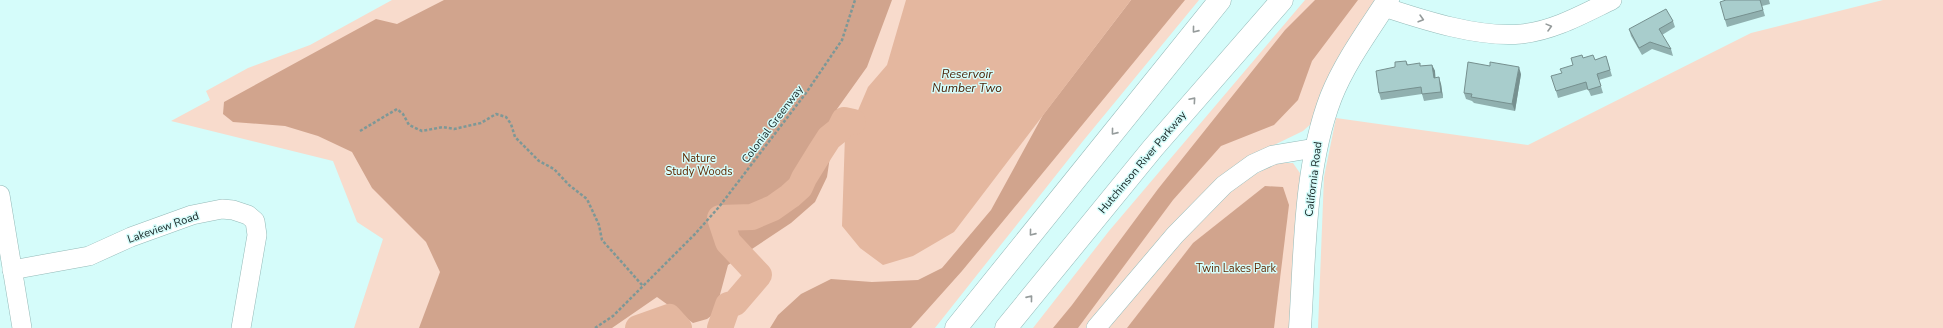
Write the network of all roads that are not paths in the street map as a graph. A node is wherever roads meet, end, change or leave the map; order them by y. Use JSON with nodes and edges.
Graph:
{"nodes":[{"id":1,"x":1220,"y":0,"type":"edge"},
{"id":2,"x":1282,"y":0,"type":"edge"},
{"id":3,"x":1612,"y":0,"type":"edge"},
{"id":4,"x":1386,"y":3,"type":"edge"},
{"id":5,"x":1316,"y":148,"type":"junction"},
{"id":6,"x":0,"y":195,"type":"edge"},
{"id":7,"x":12,"y":270,"type":"junction"},
{"id":8,"x":22,"y":328,"type":"edge"},
{"id":9,"x":241,"y":328,"type":"edge"},
{"id":10,"x":956,"y":328,"type":"edge"},
{"id":11,"x":1006,"y":328,"type":"edge"},
{"id":12,"x":1096,"y":328,"type":"edge"},
{"id":13,"x":1300,"y":328,"type":"edge"}],
"edges":[{"from":1,"to":10,"type":"main road","one_way":true},
{"from":11,"to":2,"type":"main road","name":"Hutchinson River Parkway","one_way":true},
{"from":4,"to":3,"type":"street","one_way":true},
{"from":4,"to":5,"type":"main road","name":"California Road"},
{"from":5,"to":12,"type":"street"},
{"from":5,"to":13,"type":"main road","name":"California Road"},
{"from":6,"to":7,"type":"street"},
{"from":7,"to":8,"type":"street"},
{"from":7,"to":9,"type":"street","name":"Lakeview Road"}]}
